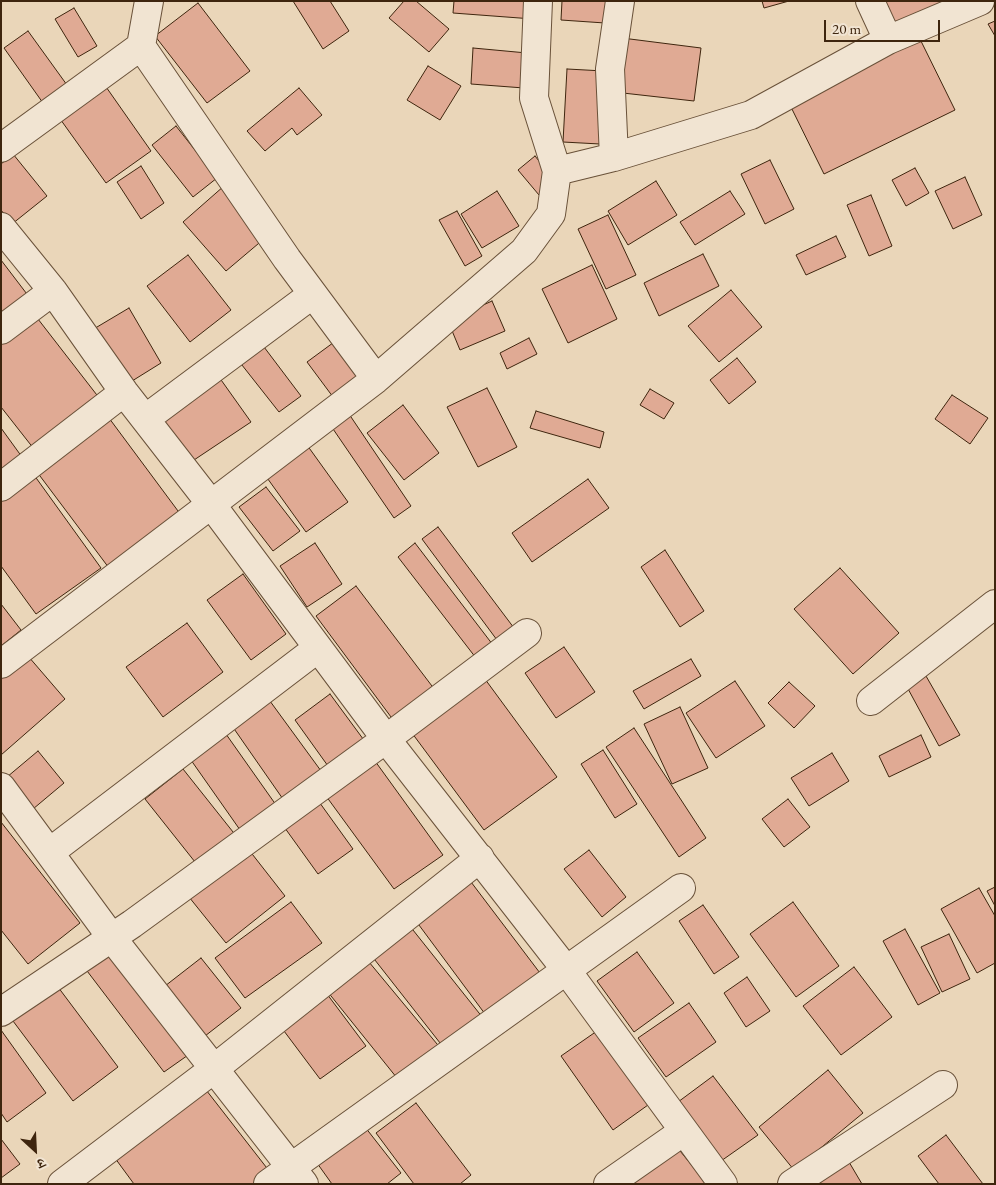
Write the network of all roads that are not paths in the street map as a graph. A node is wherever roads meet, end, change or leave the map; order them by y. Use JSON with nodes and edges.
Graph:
{"nodes":[{"id":1,"x":149,"y":1,"type":"edge"},
{"id":2,"x":538,"y":1,"type":"edge"},
{"id":3,"x":620,"y":1,"type":"edge"},
{"id":4,"x":870,"y":1,"type":"edge"},
{"id":5,"x":980,"y":1,"type":"edge"},
{"id":6,"x":888,"y":40,"type":"junction"},
{"id":7,"x":142,"y":46,"type":"junction"},
{"id":8,"x":1,"y":148,"type":"edge"},
{"id":9,"x":614,"y":157,"type":"junction"},
{"id":10,"x":557,"y":172,"type":"junction"},
{"id":11,"x":1,"y":227,"type":"edge"},
{"id":12,"x":53,"y":291,"type":"junction"},
{"id":13,"x":313,"y":294,"type":"junction"},
{"id":14,"x":1,"y":330,"type":"edge"},
{"id":15,"x":376,"y":379,"type":"junction"},
{"id":16,"x":124,"y":392,"type":"junction"},
{"id":17,"x":145,"y":419,"type":"junction"},
{"id":18,"x":1,"y":487,"type":"edge"},
{"id":19,"x":211,"y":504,"type":"junction"},
{"id":20,"x":995,"y":604,"type":"edge"},
{"id":21,"x":527,"y":633,"type":"dead end"},
{"id":22,"x":318,"y":648,"type":"junction"},
{"id":23,"x":1,"y":664,"type":"edge"},
{"id":24,"x":871,"y":701,"type":"dead end"},
{"id":25,"x":386,"y":739,"type":"junction"},
{"id":26,"x":1,"y":786,"type":"edge"},
{"id":27,"x":50,"y":852,"type":"junction"},
{"id":28,"x":480,"y":858,"type":"junction"},
{"id":29,"x":681,"y":888,"type":"dead end"},
{"id":30,"x":112,"y":938,"type":"junction"},
{"id":31,"x":567,"y":971,"type":"junction"},
{"id":32,"x":1,"y":1012,"type":"edge"},
{"id":33,"x":215,"y":1068,"type":"junction"},
{"id":34,"x":943,"y":1085,"type":"dead end"},
{"id":35,"x":684,"y":1130,"type":"junction"},
{"id":36,"x":298,"y":1175,"type":"edge"},
{"id":37,"x":62,"y":1184,"type":"edge"},
{"id":38,"x":268,"y":1184,"type":"edge"},
{"id":39,"x":608,"y":1184,"type":"edge"},
{"id":40,"x":723,"y":1184,"type":"edge"},
{"id":41,"x":792,"y":1184,"type":"edge"}],
"edges":[{"from":1,"to":7,"type":"street"},
{"from":2,"to":10,"type":"street"},
{"from":3,"to":9,"type":"street"},
{"from":4,"to":6,"type":"street"},
{"from":5,"to":6,"type":"street"},
{"from":6,"to":9,"type":"street"},
{"from":7,"to":8,"type":"street"},
{"from":7,"to":13,"type":"street"},
{"from":9,"to":10,"type":"street"},
{"from":10,"to":15,"type":"street"},
{"from":11,"to":12,"type":"street"},
{"from":12,"to":14,"type":"street"},
{"from":12,"to":16,"type":"street"},
{"from":13,"to":15,"type":"street"},
{"from":13,"to":17,"type":"street"},
{"from":15,"to":19,"type":"street"},
{"from":16,"to":17,"type":"street"},
{"from":16,"to":18,"type":"street"},
{"from":17,"to":19,"type":"street"},
{"from":19,"to":22,"type":"street"},
{"from":19,"to":23,"type":"street"},
{"from":20,"to":24,"type":"street"},
{"from":21,"to":25,"type":"street"},
{"from":22,"to":25,"type":"street"},
{"from":22,"to":27,"type":"street"},
{"from":25,"to":28,"type":"street"},
{"from":25,"to":30,"type":"street"},
{"from":26,"to":27,"type":"street"},
{"from":27,"to":30,"type":"street"},
{"from":28,"to":31,"type":"street"},
{"from":28,"to":33,"type":"street"},
{"from":29,"to":31,"type":"street"},
{"from":30,"to":32,"type":"street"},
{"from":30,"to":33,"type":"street"},
{"from":31,"to":35,"type":"street"},
{"from":31,"to":36,"type":"street"},
{"from":33,"to":36,"type":"street"},
{"from":33,"to":37,"type":"street"},
{"from":34,"to":41,"type":"street"},
{"from":35,"to":39,"type":"street"},
{"from":35,"to":40,"type":"street"},
{"from":36,"to":38,"type":"street"}]}
